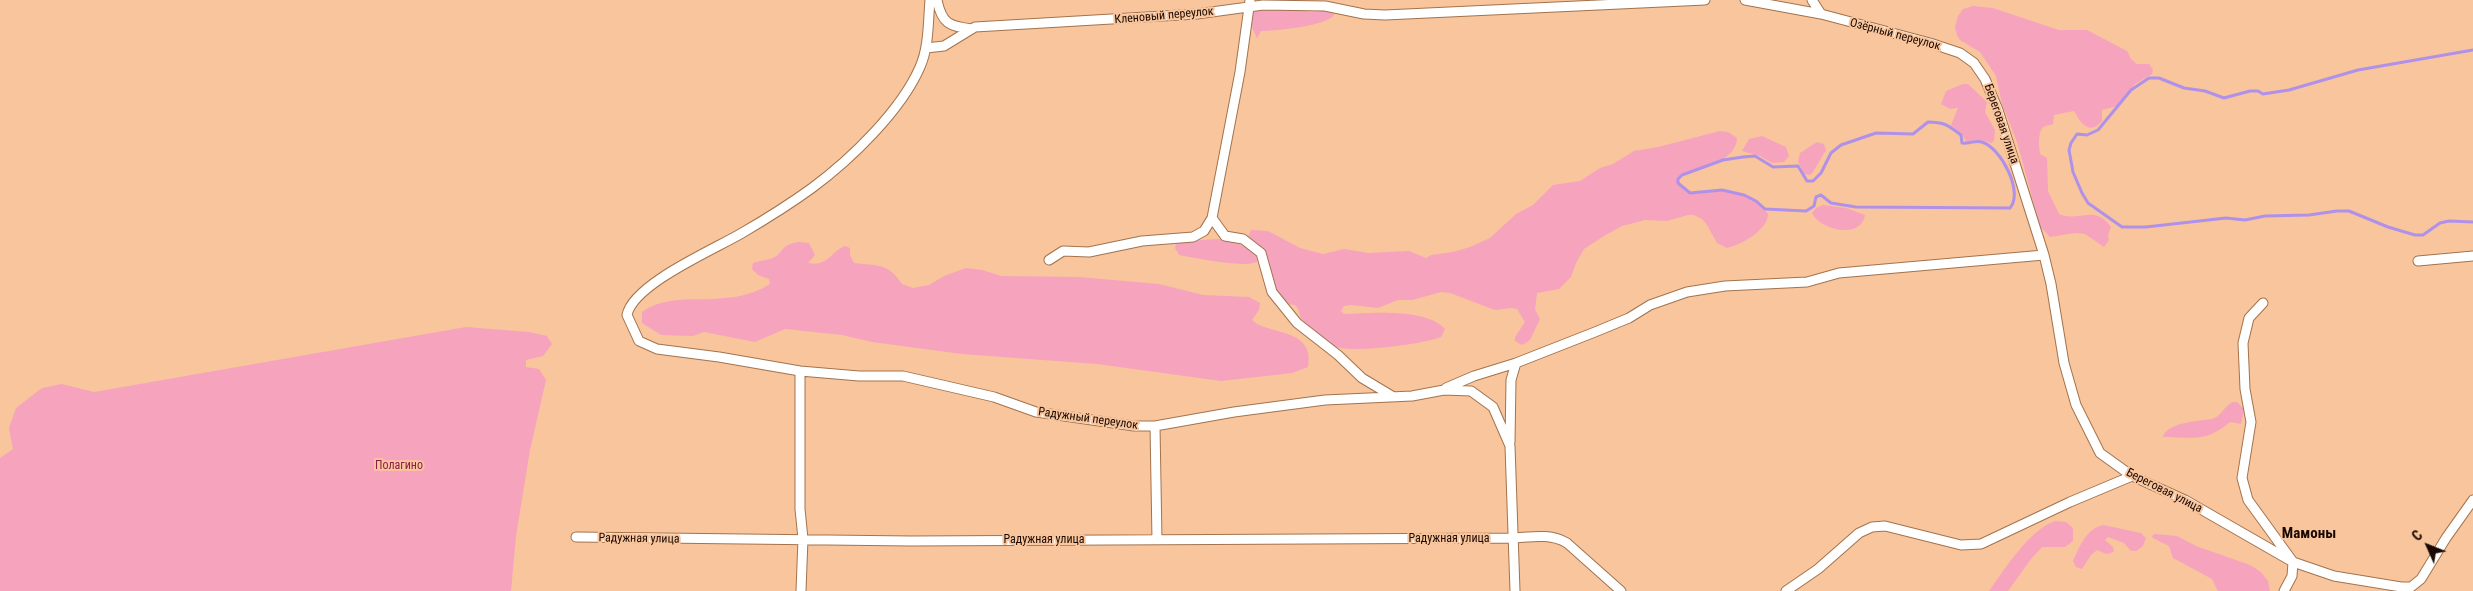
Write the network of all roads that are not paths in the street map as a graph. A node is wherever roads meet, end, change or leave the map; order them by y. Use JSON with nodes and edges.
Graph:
{"nodes":[{"id":1,"x":930,"y":0,"type":"edge"},
{"id":2,"x":937,"y":0,"type":"edge"},
{"id":3,"x":1706,"y":0,"type":"edge"},
{"id":4,"x":1745,"y":0,"type":"edge"},
{"id":5,"x":1812,"y":0,"type":"edge"},
{"id":6,"x":1250,"y":3,"type":"edge"},
{"id":7,"x":1821,"y":14,"type":"junction"},
{"id":8,"x":972,"y":29,"type":"junction"},
{"id":9,"x":926,"y":48,"type":"junction"},
{"id":10,"x":1967,"y":58,"type":"joint"},
{"id":11,"x":1212,"y":218,"type":"junction"},
{"id":12,"x":2044,"y":255,"type":"junction"},
{"id":13,"x":2473,"y":256,"type":"edge"},
{"id":14,"x":1049,"y":260,"type":"dead end"},
{"id":15,"x":2418,"y":261,"type":"dead end"},
{"id":16,"x":2263,"y":303,"type":"dead end"},
{"id":17,"x":1516,"y":363,"type":"junction"},
{"id":18,"x":800,"y":371,"type":"junction"},
{"id":19,"x":1444,"y":390,"type":"junction"},
{"id":20,"x":1395,"y":397,"type":"junction"},
{"id":21,"x":1155,"y":426,"type":"junction"},
{"id":22,"x":1510,"y":446,"type":"junction"},
{"id":23,"x":2132,"y":476,"type":"junction"},
{"id":24,"x":2473,"y":500,"type":"edge"},
{"id":25,"x":576,"y":538,"type":"dead end"},
{"id":26,"x":1513,"y":538,"type":"junction"},
{"id":27,"x":803,"y":539,"type":"junction"},
{"id":28,"x":1157,"y":540,"type":"junction"},
{"id":29,"x":2292,"y":562,"type":"junction"},
{"id":30,"x":2411,"y":589,"type":"edge"},
{"id":31,"x":801,"y":591,"type":"edge"},
{"id":32,"x":1515,"y":591,"type":"edge"},
{"id":33,"x":1621,"y":591,"type":"edge"},
{"id":34,"x":1786,"y":591,"type":"edge"},
{"id":35,"x":2284,"y":591,"type":"edge"}],
"edges":[{"from":1,"to":9,"type":"street"},
{"from":2,"to":8,"type":"street"},
{"from":3,"to":6,"type":"street","name":"Кленовый переулок"},
{"from":4,"to":7,"type":"street"},
{"from":5,"to":7,"type":"street"},
{"from":6,"to":8,"type":"street","name":"Кленовый переулок"},
{"from":6,"to":11,"type":"street"},
{"from":7,"to":10,"type":"street","name":"Озёрный переулок"},
{"from":8,"to":9,"type":"street","name":"Кленовый переулок"},
{"from":9,"to":18,"type":"street","name":"Радужный переулок"},
{"from":10,"to":12,"type":"street","name":"Береговая улица"},
{"from":11,"to":14,"type":"street"},
{"from":11,"to":20,"type":"street"},
{"from":12,"to":17,"type":"street"},
{"from":12,"to":23,"type":"street","name":"Береговая улица"},
{"from":13,"to":15,"type":"street"},
{"from":16,"to":29,"type":"street"},
{"from":17,"to":19,"type":"street"},
{"from":17,"to":22,"type":"street"},
{"from":18,"to":21,"type":"street","name":"Радужный переулок"},
{"from":18,"to":27,"type":"street"},
{"from":19,"to":20,"type":"street","name":"Радужный переулок"},
{"from":19,"to":22,"type":"street","name":"Радужный переулок"},
{"from":20,"to":21,"type":"street","name":"Радужный переулок"},
{"from":21,"to":28,"type":"street"},
{"from":22,"to":26,"type":"street","name":"Радужный переулок"},
{"from":23,"to":29,"type":"street","name":"Береговая улица"},
{"from":23,"to":34,"type":"street"},
{"from":24,"to":30,"type":"street","name":"Береговая улица"},
{"from":25,"to":27,"type":"street","name":"Радужная улица"},
{"from":26,"to":28,"type":"street","name":"Радужная улица"},
{"from":26,"to":32,"type":"street","name":"Радужный переулок"},
{"from":26,"to":33,"type":"street","name":"Радужная улица"},
{"from":27,"to":28,"type":"street","name":"Радужная улица"},
{"from":27,"to":31,"type":"street"},
{"from":29,"to":30,"type":"street","name":"Береговая улица"},
{"from":29,"to":35,"type":"street"}]}
